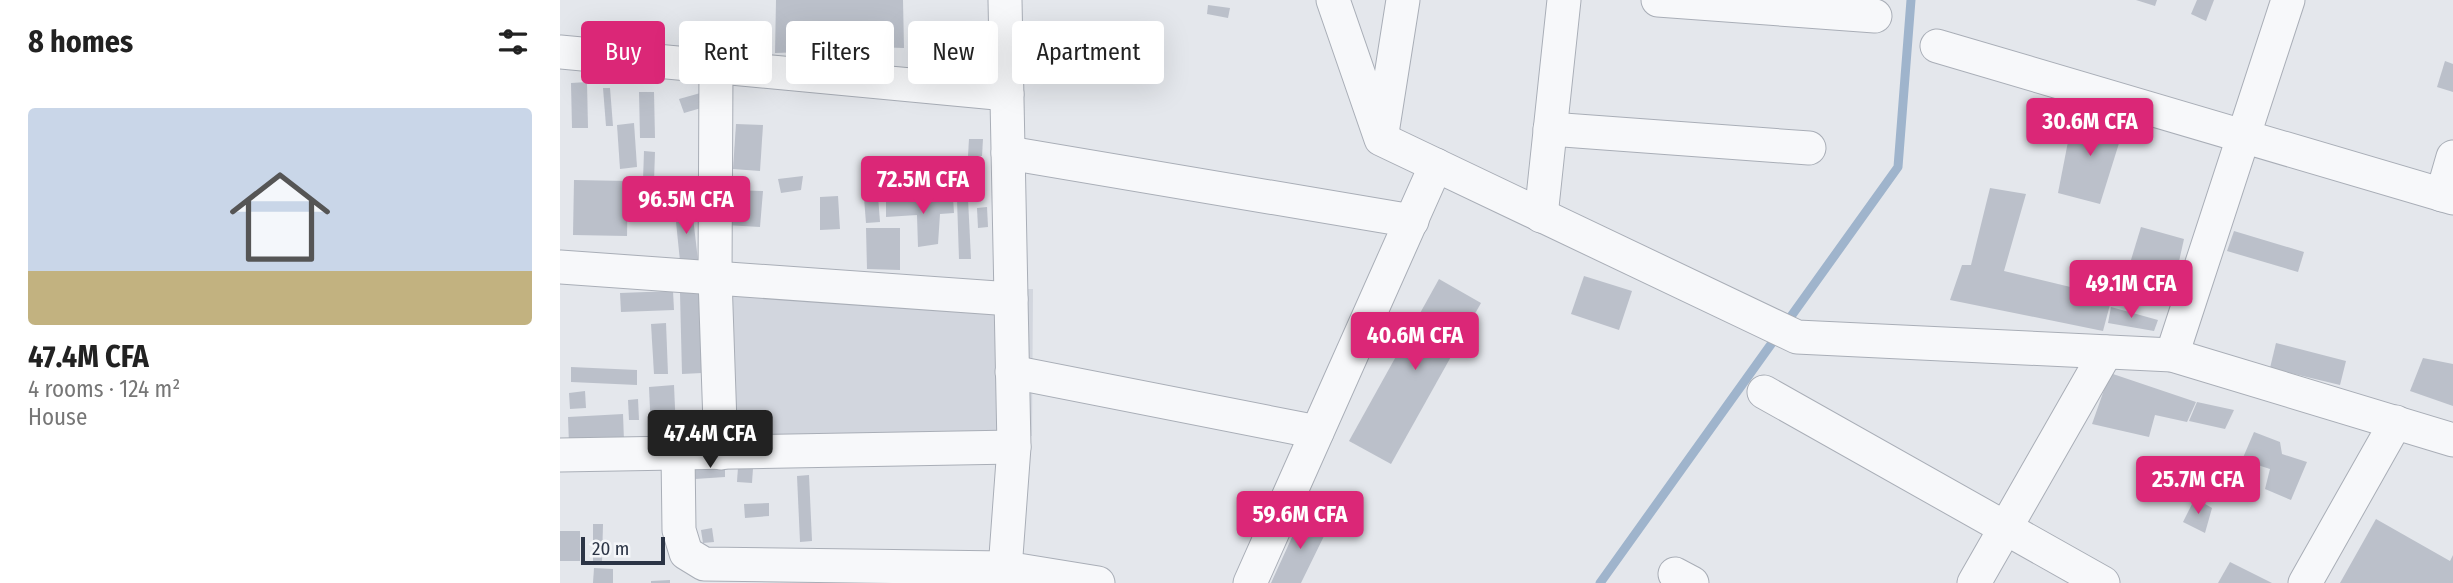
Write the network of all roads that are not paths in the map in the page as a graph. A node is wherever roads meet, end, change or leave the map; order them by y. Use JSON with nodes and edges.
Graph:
{"nodes":[{"id":1,"x":1005,"y":0,"type":"edge"},
{"id":2,"x":1333,"y":0,"type":"edge"},
{"id":3,"x":1403,"y":0,"type":"edge"},
{"id":4,"x":1564,"y":0,"type":"edge"},
{"id":5,"x":1658,"y":0,"type":"edge"},
{"id":6,"x":2288,"y":0,"type":"edge"},
{"id":7,"x":1875,"y":16,"type":"dead end"},
{"id":8,"x":1937,"y":46,"type":"dead end"},
{"id":9,"x":560,"y":52,"type":"edge"},
{"id":10,"x":679,"y":63,"type":"edge"},
{"id":11,"x":772,"y":71,"type":"edge"},
{"id":12,"x":716,"y":84,"type":"edge"},
{"id":13,"x":1007,"y":94,"type":"junction"},
{"id":14,"x":1550,"y":129,"type":"junction"},
{"id":15,"x":2244,"y":136,"type":"junction"},
{"id":16,"x":1381,"y":139,"type":"junction"},
{"id":17,"x":1809,"y":148,"type":"dead end"},
{"id":18,"x":1008,"y":153,"type":"junction"},
{"id":19,"x":2453,"y":157,"type":"edge"},
{"id":20,"x":1436,"y":165,"type":"junction"},
{"id":21,"x":2447,"y":196,"type":"edge"},
{"id":22,"x":1541,"y":216,"type":"junction"},
{"id":23,"x":1412,"y":220,"type":"junction"},
{"id":24,"x":560,"y":267,"type":"edge"},
{"id":25,"x":715,"y":278,"type":"junction"},
{"id":26,"x":1011,"y":299,"type":"junction"},
{"id":27,"x":2106,"y":352,"type":"junction"},
{"id":28,"x":2172,"y":355,"type":"junction"},
{"id":29,"x":1012,"y":372,"type":"junction"},
{"id":30,"x":1764,"y":392,"type":"dead end"},
{"id":31,"x":2396,"y":422,"type":"junction"},
{"id":32,"x":1317,"y":432,"type":"junction"},
{"id":33,"x":2453,"y":440,"type":"edge"},
{"id":34,"x":1014,"y":447,"type":"junction"},
{"id":35,"x":721,"y":453,"type":"junction"},
{"id":36,"x":678,"y":454,"type":"junction"},
{"id":37,"x":560,"y":456,"type":"edge"},
{"id":38,"x":2006,"y":528,"type":"junction"},
{"id":39,"x":1005,"y":575,"type":"edge"},
{"id":40,"x":1098,"y":583,"type":"edge"},
{"id":41,"x":1250,"y":583,"type":"edge"},
{"id":42,"x":1974,"y":583,"type":"edge"},
{"id":43,"x":2103,"y":583,"type":"edge"},
{"id":44,"x":2305,"y":583,"type":"edge"}],
"edges":[{"from":1,"to":13,"type":"street"},
{"from":2,"to":16,"type":"street"},
{"from":3,"to":16,"type":"street"},
{"from":4,"to":14,"type":"street"},
{"from":5,"to":7,"type":"street"},
{"from":6,"to":15,"type":"street"},
{"from":8,"to":15,"type":"street"},
{"from":9,"to":10,"type":"street"},
{"from":11,"to":13,"type":"street"},
{"from":12,"to":25,"type":"street"},
{"from":13,"to":18,"type":"street"},
{"from":14,"to":17,"type":"street"},
{"from":14,"to":22,"type":"street"},
{"from":15,"to":21,"type":"street"},
{"from":15,"to":28,"type":"street"},
{"from":16,"to":20,"type":"street"},
{"from":18,"to":23,"type":"street"},
{"from":18,"to":26,"type":"street"},
{"from":19,"to":21,"type":"street"},
{"from":20,"to":22,"type":"street"},
{"from":20,"to":23,"type":"street"},
{"from":22,"to":27,"type":"street"},
{"from":23,"to":32,"type":"street"},
{"from":24,"to":25,"type":"street"},
{"from":25,"to":26,"type":"street"},
{"from":25,"to":35,"type":"street"},
{"from":26,"to":29,"type":"street"},
{"from":27,"to":28,"type":"street"},
{"from":27,"to":38,"type":"street"},
{"from":28,"to":31,"type":"street"},
{"from":29,"to":32,"type":"street"},
{"from":29,"to":34,"type":"street"},
{"from":30,"to":38,"type":"street"},
{"from":31,"to":33,"type":"street"},
{"from":31,"to":44,"type":"street"},
{"from":32,"to":41,"type":"street"},
{"from":34,"to":35,"type":"street"},
{"from":34,"to":39,"type":"street"},
{"from":35,"to":36,"type":"street"},
{"from":36,"to":37,"type":"street"},
{"from":36,"to":39,"type":"street"},
{"from":38,"to":42,"type":"street"},
{"from":38,"to":43,"type":"street"},
{"from":39,"to":40,"type":"street"}]}
